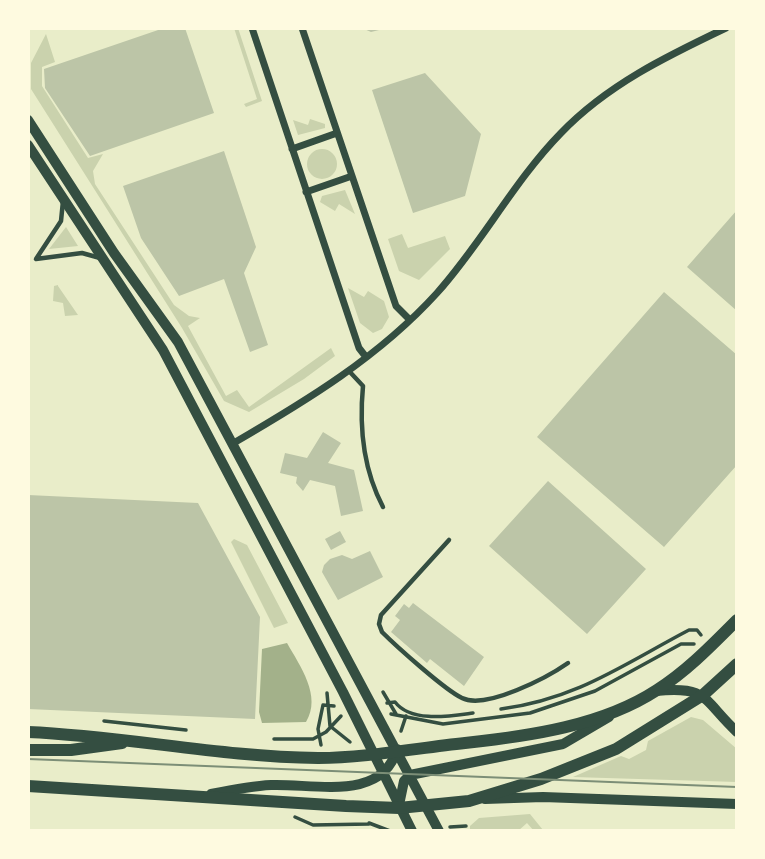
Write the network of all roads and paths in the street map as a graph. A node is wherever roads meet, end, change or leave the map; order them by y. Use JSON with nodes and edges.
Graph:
{"nodes":[{"id":1,"x":252,"y":28,"type":"edge"},
{"id":2,"x":302,"y":28,"type":"edge"},
{"id":3,"x":726,"y":28,"type":"edge"},
{"id":4,"x":28,"y":120,"type":"edge"},
{"id":5,"x":337,"y":134,"type":"junction"},
{"id":6,"x":28,"y":145,"type":"edge"},
{"id":7,"x":292,"y":149,"type":"junction"},
{"id":8,"x":352,"y":176,"type":"junction"},
{"id":9,"x":306,"y":192,"type":"junction"},
{"id":10,"x":63,"y":200,"type":"junction"},
{"id":11,"x":103,"y":259,"type":"junction"},
{"id":12,"x":410,"y":320,"type":"junction"},
{"id":13,"x":366,"y":357,"type":"junction"},
{"id":14,"x":349,"y":371,"type":"junction"},
{"id":15,"x":232,"y":444,"type":"junction"},
{"id":16,"x":383,"y":507,"type":"dead end"},
{"id":17,"x":449,"y":540,"type":"dead end"},
{"id":18,"x":737,"y":620,"type":"edge"},
{"id":19,"x":703,"y":652,"type":"junction"},
{"id":20,"x":568,"y":663,"type":"dead end"},
{"id":21,"x":737,"y":664,"type":"edge"},
{"id":22,"x":656,"y":691,"type":"junction"},
{"id":23,"x":703,"y":695,"type":"junction"},
{"id":24,"x":624,"y":707,"type":"junction"},
{"id":25,"x":354,"y":715,"type":"junction"},
{"id":26,"x":377,"y":715,"type":"junction"},
{"id":27,"x":95,"y":720,"type":"dead end"},
{"id":28,"x":192,"y":731,"type":"dead end"},
{"id":29,"x":28,"y":732,"type":"edge"},
{"id":30,"x":737,"y":732,"type":"edge"},
{"id":31,"x":272,"y":739,"type":"dead end"},
{"id":32,"x":143,"y":741,"type":"junction"},
{"id":33,"x":28,"y":750,"type":"edge"},
{"id":34,"x":397,"y":750,"type":"junction"},
{"id":35,"x":372,"y":753,"type":"junction"},
{"id":36,"x":383,"y":774,"type":"junction"},
{"id":37,"x":410,"y":775,"type":"junction"},
{"id":38,"x":28,"y":786,"type":"edge"},
{"id":39,"x":198,"y":797,"type":"junction"},
{"id":40,"x":469,"y":801,"type":"junction"},
{"id":41,"x":737,"y":804,"type":"edge"},
{"id":42,"x":426,"y":806,"type":"junction"},
{"id":43,"x":399,"y":807,"type":"junction"},
{"id":44,"x":412,"y":831,"type":"edge"},
{"id":45,"x":439,"y":831,"type":"edge"}],
"edges":[{"from":1,"to":7,"type":"street"},
{"from":2,"to":5,"type":"street"},
{"from":3,"to":12,"type":"street"},
{"from":4,"to":15,"type":"street"},
{"from":5,"to":7,"type":"street"},
{"from":5,"to":8,"type":"street"},
{"from":6,"to":10,"type":"street"},
{"from":7,"to":9,"type":"street"},
{"from":8,"to":9,"type":"street"},
{"from":8,"to":12,"type":"street"},
{"from":9,"to":13,"type":"street"},
{"from":10,"to":11,"type":"street"},
{"from":10,"to":11,"type":"lane"},
{"from":11,"to":25,"type":"street"},
{"from":12,"to":13,"type":"street"},
{"from":13,"to":14,"type":"street"},
{"from":14,"to":15,"type":"street"},
{"from":14,"to":16,"type":"lane"},
{"from":15,"to":26,"type":"street"},
{"from":17,"to":20,"type":"lane"},
{"from":18,"to":19,"type":"main road"},
{"from":19,"to":22,"type":"main road"},
{"from":19,"to":26,"type":"path"},
{"from":21,"to":23,"type":"main road"},
{"from":22,"to":23,"type":"street"},
{"from":22,"to":24,"type":"main road"},
{"from":23,"to":30,"type":"street"},
{"from":23,"to":40,"type":"main road"},
{"from":24,"to":34,"type":"main road"},
{"from":24,"to":37,"type":"street"},
{"from":25,"to":31,"type":"path"},
{"from":25,"to":35,"type":"street"},
{"from":26,"to":34,"type":"street"},
{"from":27,"to":28,"type":"path"},
{"from":29,"to":32,"type":"main road"},
{"from":32,"to":33,"type":"main road"},
{"from":32,"to":35,"type":"main road"},
{"from":34,"to":35,"type":"main road"},
{"from":34,"to":36,"type":"street"},
{"from":34,"to":37,"type":"street"},
{"from":35,"to":36,"type":"street"},
{"from":36,"to":39,"type":"street"},
{"from":36,"to":43,"type":"street"},
{"from":37,"to":42,"type":"street"},
{"from":37,"to":43,"type":"street"},
{"from":38,"to":39,"type":"main road"},
{"from":39,"to":43,"type":"main road"},
{"from":40,"to":41,"type":"street"},
{"from":40,"to":42,"type":"main road"},
{"from":42,"to":43,"type":"main road"},
{"from":42,"to":45,"type":"street"},
{"from":43,"to":44,"type":"street"}]}
